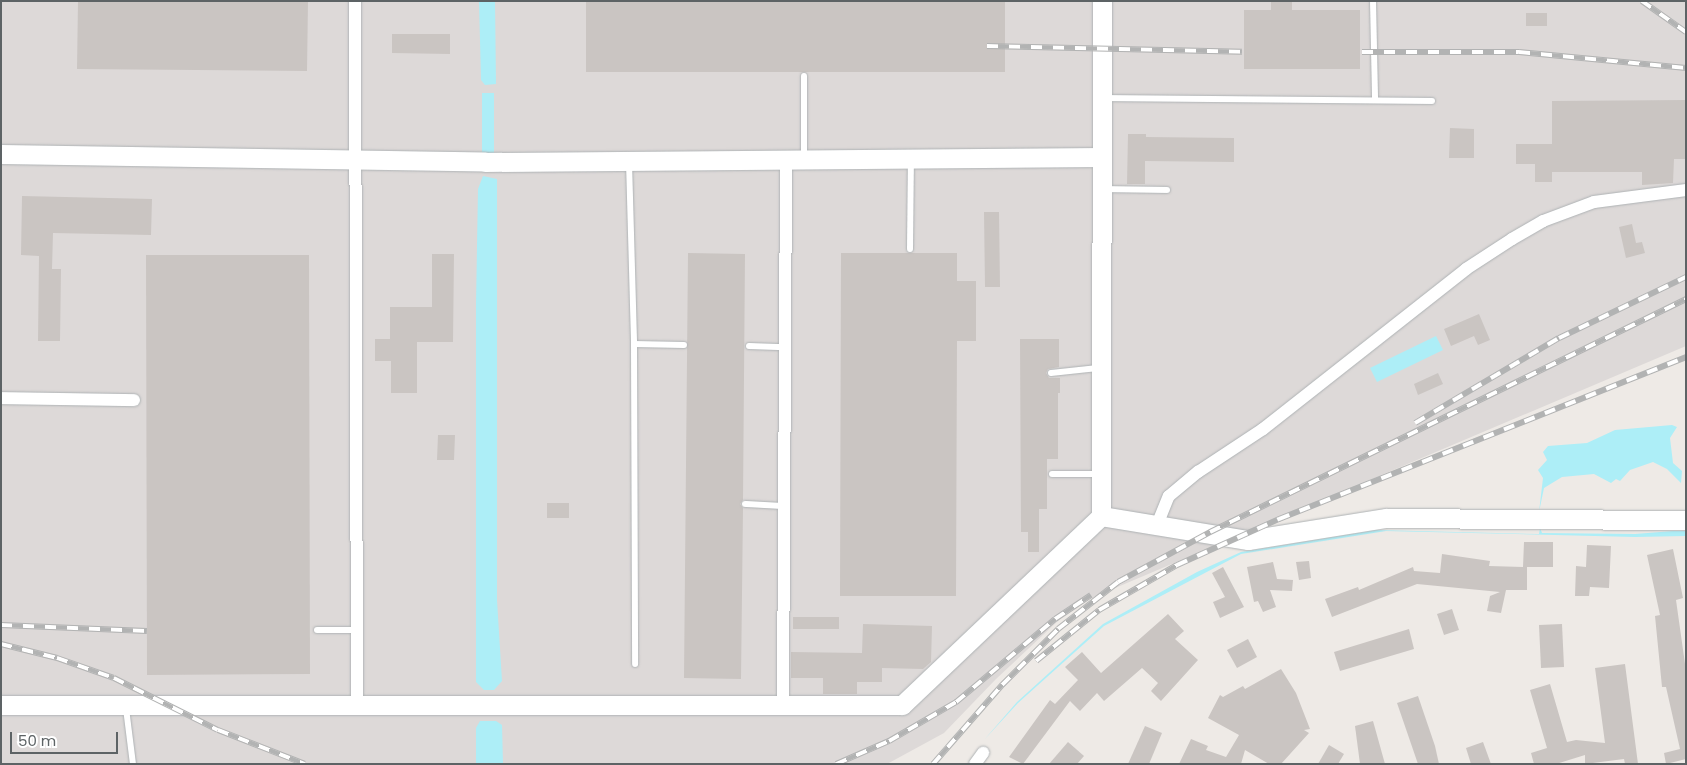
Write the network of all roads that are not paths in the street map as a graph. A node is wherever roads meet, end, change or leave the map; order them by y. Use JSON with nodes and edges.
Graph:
{"nodes":[{"id":1,"x":355,"y":1,"type":"edge"},
{"id":2,"x":1102,"y":1,"type":"edge"},
{"id":3,"x":1373,"y":1,"type":"edge"},
{"id":4,"x":804,"y":76,"type":"dead end"},
{"id":5,"x":1102,"y":98,"type":"junction"},
{"id":6,"x":1375,"y":100,"type":"junction"},
{"id":7,"x":1432,"y":101,"type":"dead end"},
{"id":8,"x":1,"y":154,"type":"edge"},
{"id":9,"x":1102,"y":157,"type":"junction"},
{"id":10,"x":911,"y":158,"type":"junction"},
{"id":11,"x":795,"y":159,"type":"junction"},
{"id":12,"x":354,"y":160,"type":"junction"},
{"id":13,"x":629,"y":161,"type":"junction"},
{"id":14,"x":1102,"y":189,"type":"junction"},
{"id":15,"x":1166,"y":190,"type":"dead end"},
{"id":16,"x":1686,"y":190,"type":"edge"},
{"id":17,"x":910,"y":248,"type":"dead end"},
{"id":18,"x":634,"y":344,"type":"junction"},
{"id":19,"x":684,"y":345,"type":"dead end"},
{"id":20,"x":749,"y":346,"type":"dead end"},
{"id":21,"x":785,"y":347,"type":"junction"},
{"id":22,"x":1102,"y":367,"type":"junction"},
{"id":23,"x":1051,"y":373,"type":"dead end"},
{"id":24,"x":1,"y":398,"type":"edge"},
{"id":25,"x":134,"y":400,"type":"dead end"},
{"id":26,"x":1052,"y":474,"type":"dead end"},
{"id":27,"x":1101,"y":474,"type":"junction"},
{"id":28,"x":745,"y":504,"type":"dead end"},
{"id":29,"x":784,"y":506,"type":"junction"},
{"id":30,"x":1100,"y":516,"type":"junction"},
{"id":31,"x":1686,"y":520,"type":"edge"},
{"id":32,"x":1157,"y":525,"type":"junction"},
{"id":33,"x":317,"y":630,"type":"dead end"},
{"id":34,"x":357,"y":630,"type":"junction"},
{"id":35,"x":635,"y":664,"type":"dead end"},
{"id":36,"x":357,"y":704,"type":"junction"},
{"id":37,"x":783,"y":704,"type":"junction"},
{"id":38,"x":1,"y":705,"type":"edge"},
{"id":39,"x":126,"y":706,"type":"junction"},
{"id":40,"x":983,"y":753,"type":"dead end"},
{"id":41,"x":133,"y":764,"type":"edge"},
{"id":42,"x":975,"y":764,"type":"edge"}],
"edges":[{"from":1,"to":12,"type":"street"},
{"from":2,"to":5,"type":"street"},
{"from":3,"to":6,"type":"lane"},
{"from":4,"to":11,"type":"lane"},
{"from":5,"to":6,"type":"lane"},
{"from":5,"to":9,"type":"street"},
{"from":6,"to":7,"type":"lane"},
{"from":8,"to":12,"type":"street"},
{"from":9,"to":10,"type":"street"},
{"from":9,"to":14,"type":"street"},
{"from":10,"to":11,"type":"street"},
{"from":10,"to":17,"type":"lane"},
{"from":11,"to":13,"type":"street"},
{"from":11,"to":21,"type":"street"},
{"from":12,"to":13,"type":"street"},
{"from":12,"to":34,"type":"street"},
{"from":13,"to":18,"type":"lane"},
{"from":14,"to":15,"type":"lane"},
{"from":14,"to":22,"type":"street"},
{"from":16,"to":32,"type":"street"},
{"from":18,"to":19,"type":"lane"},
{"from":18,"to":35,"type":"lane"},
{"from":20,"to":21,"type":"lane"},
{"from":21,"to":29,"type":"street"},
{"from":22,"to":23,"type":"lane"},
{"from":22,"to":27,"type":"street"},
{"from":24,"to":25,"type":"street"},
{"from":26,"to":27,"type":"lane"},
{"from":27,"to":30,"type":"street"},
{"from":28,"to":29,"type":"lane"},
{"from":29,"to":37,"type":"street"},
{"from":30,"to":32,"type":"street"},
{"from":30,"to":37,"type":"street"},
{"from":31,"to":32,"type":"street"},
{"from":33,"to":34,"type":"lane"},
{"from":34,"to":36,"type":"street"},
{"from":36,"to":37,"type":"street"},
{"from":36,"to":39,"type":"street"},
{"from":38,"to":39,"type":"street"},
{"from":39,"to":41,"type":"lane"},
{"from":40,"to":42,"type":"street"}]}
